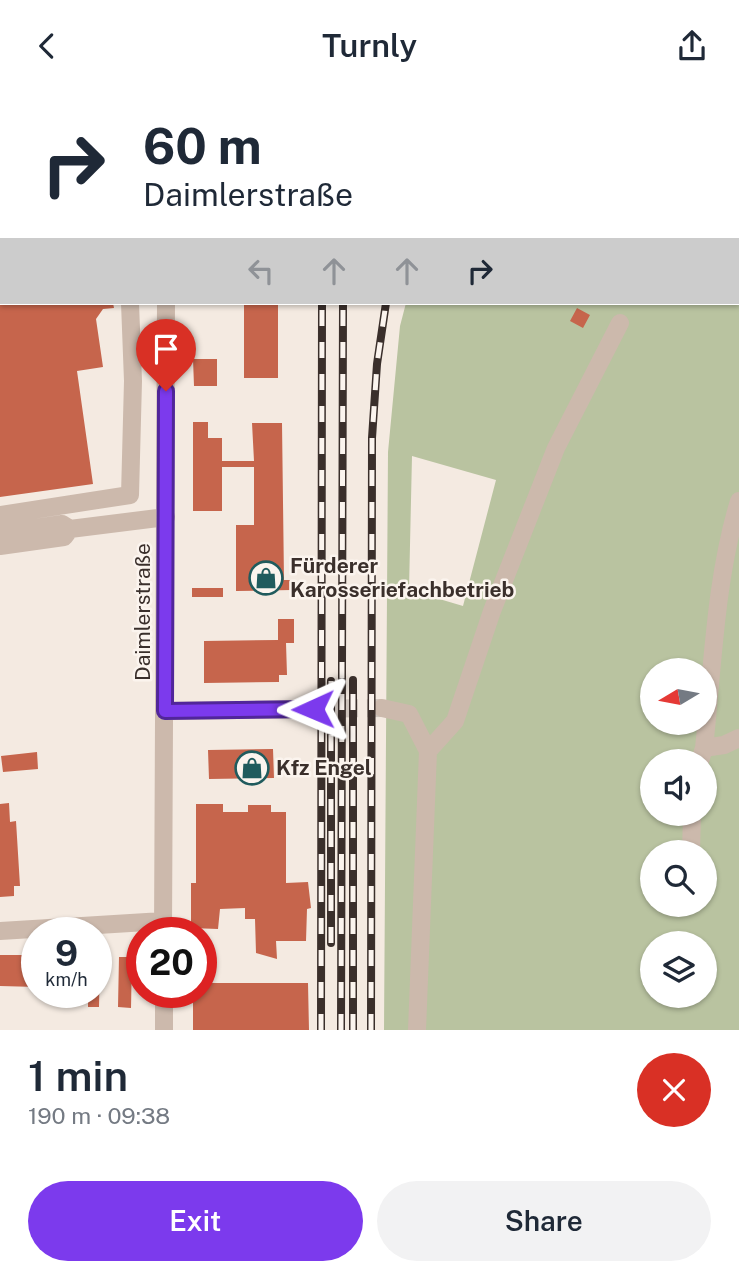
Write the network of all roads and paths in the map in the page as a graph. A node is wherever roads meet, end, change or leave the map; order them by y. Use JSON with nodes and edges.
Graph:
{"nodes":[{"id":1,"x":130,"y":305,"type":"edge"},
{"id":2,"x":166,"y":305,"type":"edge"},
{"id":3,"x":620,"y":323,"type":"dead end"},
{"id":4,"x":739,"y":501,"type":"edge"},
{"id":5,"x":0,"y":515,"type":"edge"},
{"id":6,"x":166,"y":517,"type":"junction"},
{"id":7,"x":70,"y":529,"type":"junction"},
{"id":8,"x":0,"y":533,"type":"edge"},
{"id":9,"x":0,"y":547,"type":"edge"},
{"id":10,"x":382,"y":708,"type":"tunnel mouth"},
{"id":11,"x":313,"y":709,"type":"tunnel mouth"},
{"id":12,"x":165,"y":711,"type":"junction"},
{"id":13,"x":739,"y":738,"type":"edge"},
{"id":14,"x":703,"y":749,"type":"edge"},
{"id":15,"x":715,"y":749,"type":"edge"},
{"id":16,"x":428,"y":751,"type":"junction"},
{"id":17,"x":163,"y":917,"type":"edge"},
{"id":18,"x":126,"y":928,"type":"edge"},
{"id":19,"x":0,"y":932,"type":"edge"},
{"id":20,"x":163,"y":1008,"type":"edge"},
{"id":21,"x":164,"y":1030,"type":"edge"},
{"id":22,"x":417,"y":1030,"type":"edge"}],
"edges":[{"from":1,"to":5,"type":"street"},
{"from":2,"to":6,"type":"street","name":"Daimlerstraße"},
{"from":3,"to":16,"type":"street"},
{"from":4,"to":14,"type":"street"},
{"from":6,"to":7,"type":"street"},
{"from":6,"to":12,"type":"street","name":"Daimlerstraße"},
{"from":7,"to":8,"type":"street"},
{"from":7,"to":9,"type":"street"},
{"from":10,"to":16,"type":"street"},
{"from":11,"to":12,"type":"street"},
{"from":12,"to":17,"type":"street","name":"Daimlerstraße"},
{"from":13,"to":15,"type":"street"},
{"from":16,"to":22,"type":"street"},
{"from":18,"to":19,"type":"street"},
{"from":20,"to":21,"type":"street"}]}
